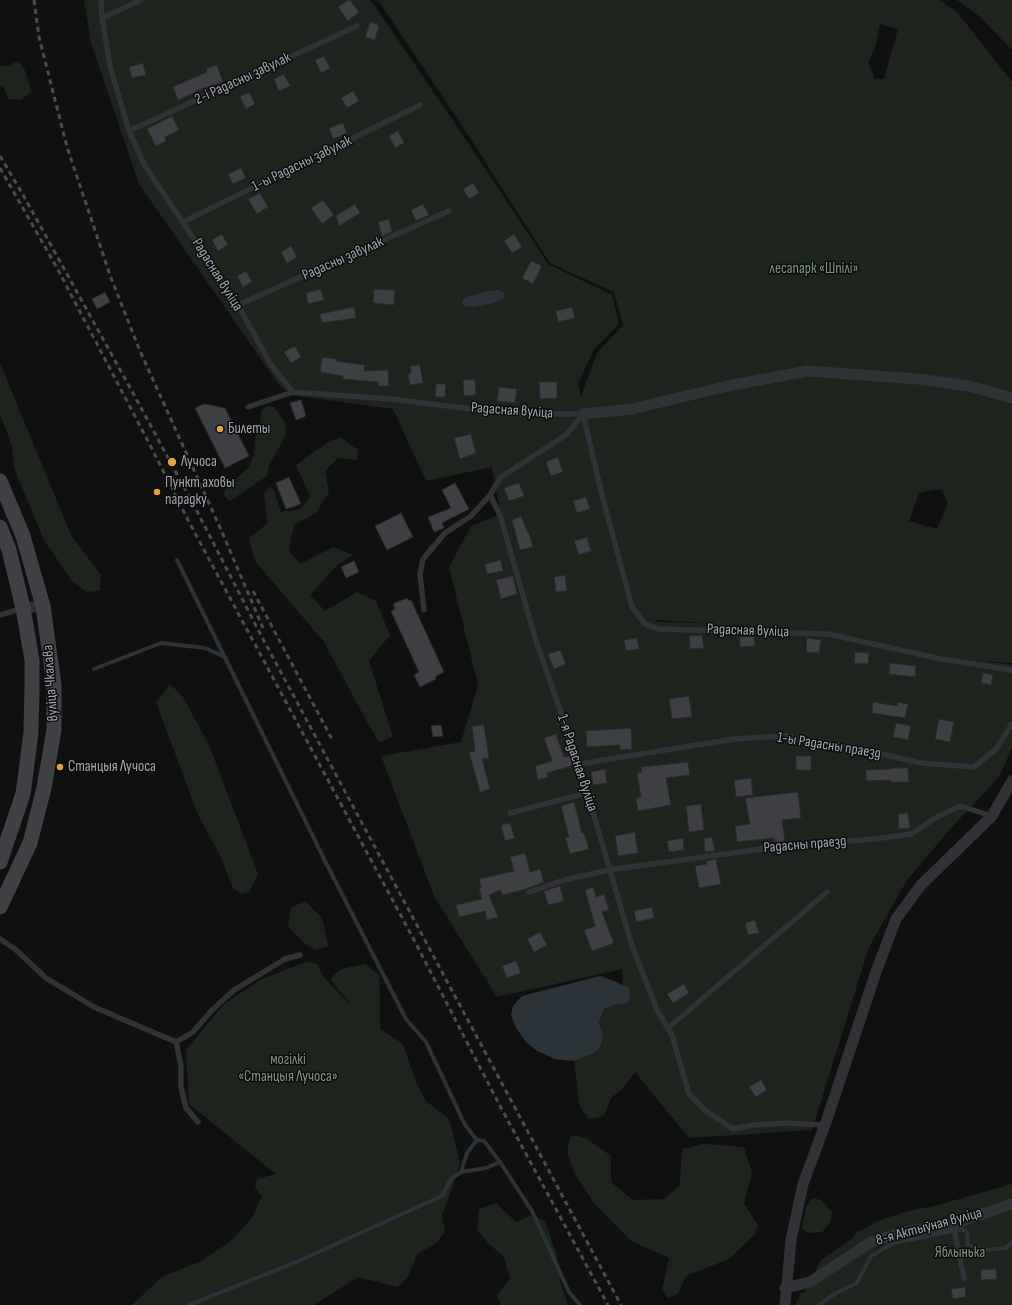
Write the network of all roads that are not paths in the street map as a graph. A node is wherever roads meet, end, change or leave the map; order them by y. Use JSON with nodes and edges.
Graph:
{"nodes":[{"id":1,"x":101,"y":0,"type":"edge"},
{"id":2,"x":141,"y":0,"type":"edge"},
{"id":3,"x":102,"y":18,"type":"junction"},
{"id":4,"x":357,"y":26,"type":"dead end"},
{"id":5,"x":420,"y":105,"type":"dead end"},
{"id":6,"x":130,"y":131,"type":"junction"},
{"id":7,"x":449,"y":211,"type":"dead end"},
{"id":8,"x":183,"y":222,"type":"junction"},
{"id":9,"x":238,"y":305,"type":"junction"},
{"id":10,"x":293,"y":392,"type":"junction"},
{"id":11,"x":1012,"y":398,"type":"edge"},
{"id":12,"x":248,"y":407,"type":"dead end"},
{"id":13,"x":583,"y":414,"type":"junction"},
{"id":14,"x":0,"y":480,"type":"edge"},
{"id":15,"x":490,"y":495,"type":"junction"},
{"id":16,"x":0,"y":527,"type":"edge"},
{"id":17,"x":43,"y":606,"type":"junction"},
{"id":18,"x":23,"y":608,"type":"junction"},
{"id":19,"x":424,"y":610,"type":"dead end"},
{"id":20,"x":0,"y":614,"type":"edge"},
{"id":21,"x":1012,"y":670,"type":"edge"},
{"id":22,"x":1012,"y":724,"type":"edge"},
{"id":23,"x":579,"y":764,"type":"junction"},
{"id":24,"x":1012,"y":781,"type":"edge"},
{"id":25,"x":587,"y":793,"type":"junction"},
{"id":26,"x":510,"y":813,"type":"dead end"},
{"id":27,"x":992,"y":816,"type":"junction"},
{"id":28,"x":0,"y":862,"type":"edge"},
{"id":29,"x":609,"y":870,"type":"junction"},
{"id":30,"x":529,"y":892,"type":"dead end"},
{"id":31,"x":827,"y":892,"type":"dead end"},
{"id":32,"x":0,"y":907,"type":"edge"},
{"id":33,"x":0,"y":939,"type":"edge"},
{"id":34,"x":300,"y":955,"type":"dead end"},
{"id":35,"x":668,"y":1028,"type":"junction"},
{"id":36,"x":176,"y":1042,"type":"junction"},
{"id":37,"x":198,"y":1122,"type":"dead end"},
{"id":38,"x":825,"y":1125,"type":"junction"},
{"id":39,"x":1012,"y":1204,"type":"edge"},
{"id":40,"x":953,"y":1225,"type":"junction"},
{"id":41,"x":964,"y":1278,"type":"dead end"},
{"id":42,"x":786,"y":1288,"type":"junction"},
{"id":43,"x":785,"y":1305,"type":"edge"}],
"edges":[{"from":1,"to":3,"type":"lane","name":"Радасная вуліца"},
{"from":2,"to":3,"type":"lane"},
{"from":3,"to":6,"type":"lane","name":"Радасная вуліца"},
{"from":4,"to":6,"type":"lane","name":"2-і Радасны завулак"},
{"from":5,"to":8,"type":"lane","name":"1-ы Радасны завулак"},
{"from":6,"to":8,"type":"lane","name":"Радасная вуліца"},
{"from":7,"to":9,"type":"lane","name":"Радасны завулак"},
{"from":8,"to":9,"type":"lane","name":"Радасная вуліца"},
{"from":9,"to":10,"type":"lane","name":"Радасная вуліца"},
{"from":10,"to":12,"type":"lane"},
{"from":10,"to":13,"type":"lane","name":"Радасная вуліца"},
{"from":11,"to":13,"type":"street"},
{"from":13,"to":15,"type":"lane"},
{"from":13,"to":21,"type":"lane","name":"Радасная вуліца"},
{"from":14,"to":17,"type":"main road","name":"вуліца Чкалава"},
{"from":15,"to":19,"type":"lane"},
{"from":15,"to":23,"type":"lane","name":"1-я Радасная вуліца"},
{"from":16,"to":18,"type":"main road","name":"вуліца Чкалава"},
{"from":17,"to":18,"type":"street"},
{"from":17,"to":32,"type":"main road","name":"вуліца Чкалава"},
{"from":18,"to":20,"type":"lane"},
{"from":18,"to":28,"type":"main road","name":"вуліца Чкалава"},
{"from":22,"to":23,"type":"lane","name":"1-ы Радасны праезд"},
{"from":23,"to":25,"type":"lane","name":"1-я Радасная вуліца"},
{"from":24,"to":27,"type":"street"},
{"from":25,"to":26,"type":"lane"},
{"from":25,"to":29,"type":"lane","name":"1-я Радасная вуліца"},
{"from":27,"to":29,"type":"lane","name":"Радасны праезд"},
{"from":27,"to":38,"type":"street"},
{"from":29,"to":30,"type":"lane","name":"Радасны праезд"},
{"from":29,"to":35,"type":"lane","name":"1-я Радасная вуліца"},
{"from":31,"to":35,"type":"lane"},
{"from":33,"to":36,"type":"lane"},
{"from":34,"to":36,"type":"lane"},
{"from":35,"to":38,"type":"lane","name":"1-я Радасная вуліца"},
{"from":36,"to":37,"type":"lane"},
{"from":38,"to":42,"type":"street"},
{"from":39,"to":40,"type":"street","name":"8-я Актыўная вуліца"},
{"from":40,"to":41,"type":"lane"},
{"from":40,"to":42,"type":"street","name":"8-я Актыўная вуліца"},
{"from":42,"to":43,"type":"street"}]}
